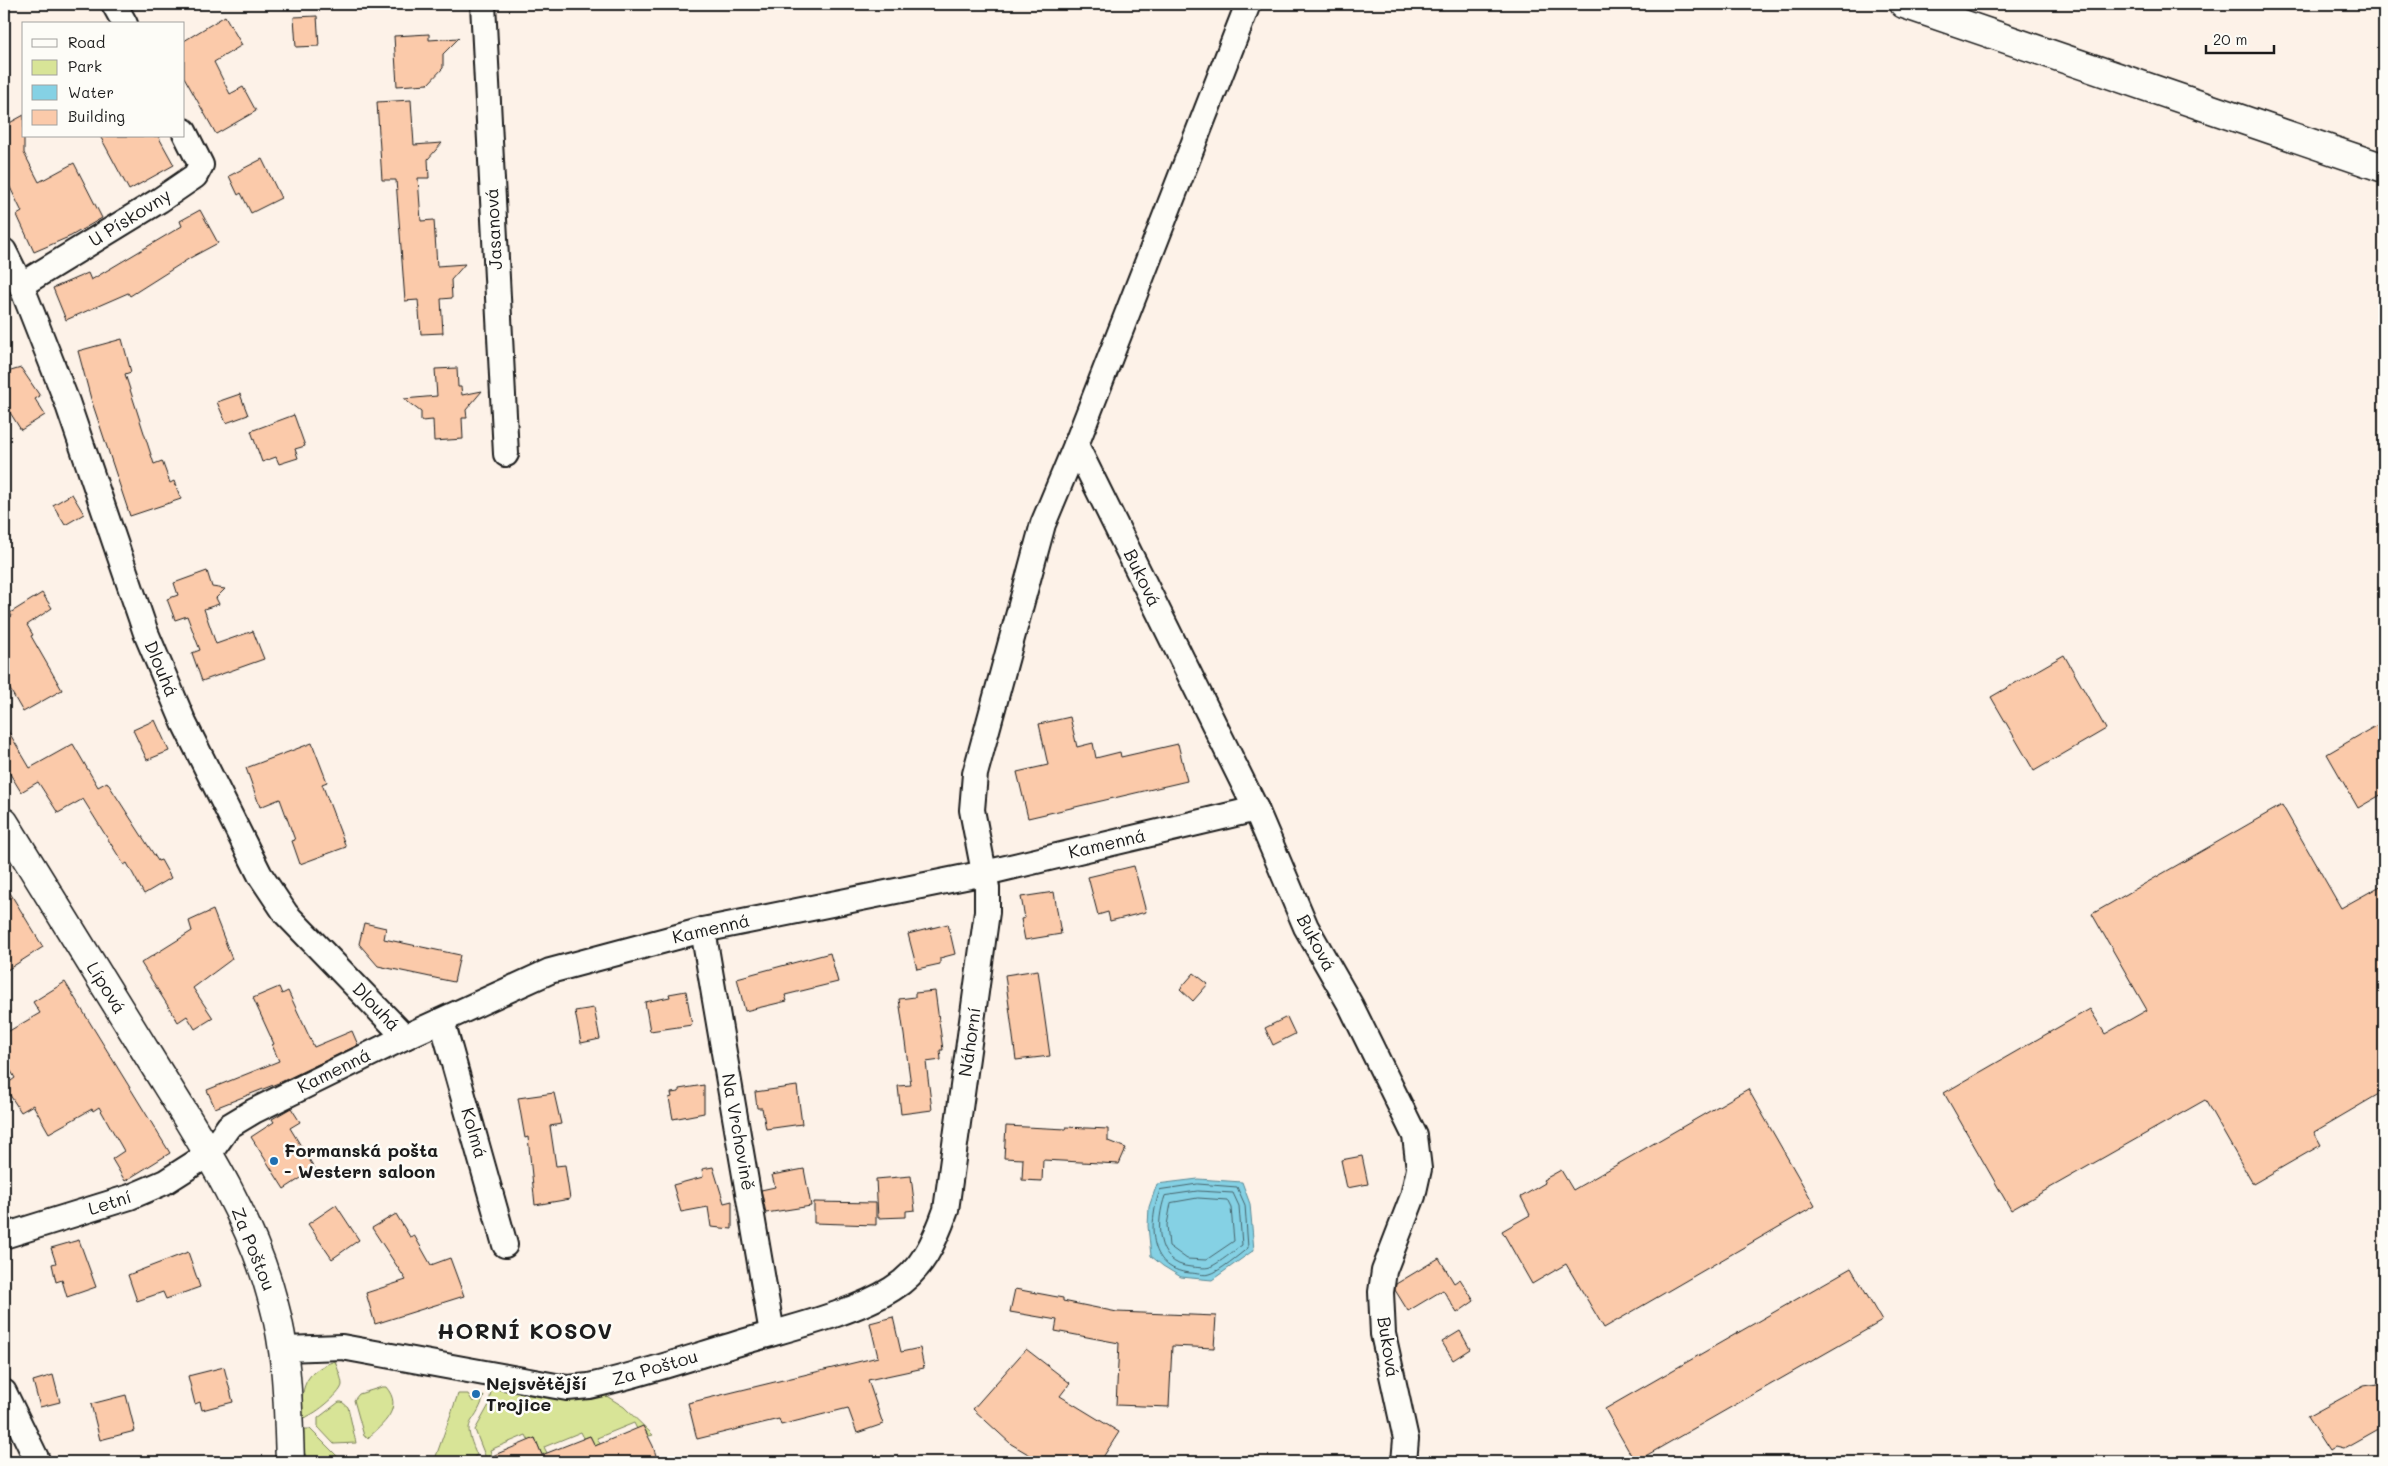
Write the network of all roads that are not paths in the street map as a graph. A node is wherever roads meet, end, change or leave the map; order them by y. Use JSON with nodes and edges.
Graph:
{"nodes":[{"id":1,"x":114,"y":4,"type":"edge"},
{"id":2,"x":483,"y":4,"type":"edge"},
{"id":3,"x":1248,"y":4,"type":"edge"},
{"id":4,"x":1904,"y":4,"type":"edge"},
{"id":5,"x":124,"y":22,"type":"edge"},
{"id":6,"x":185,"y":133,"type":"edge"},
{"id":7,"x":2384,"y":168,"type":"edge"},
{"id":8,"x":4,"y":251,"type":"edge"},
{"id":9,"x":21,"y":285,"type":"junction"},
{"id":10,"x":1076,"y":445,"type":"junction"},
{"id":11,"x":506,"y":454,"type":"dead end"},
{"id":12,"x":1256,"y":809,"type":"junction"},
{"id":13,"x":4,"y":822,"type":"edge"},
{"id":14,"x":985,"y":873,"type":"junction"},
{"id":15,"x":703,"y":930,"type":"junction"},
{"id":16,"x":442,"y":1021,"type":"junction"},
{"id":17,"x":404,"y":1037,"type":"junction"},
{"id":18,"x":209,"y":1154,"type":"junction"},
{"id":19,"x":946,"y":1210,"type":"joint"},
{"id":20,"x":4,"y":1236,"type":"edge"},
{"id":21,"x":505,"y":1245,"type":"dead end"},
{"id":22,"x":772,"y":1333,"type":"junction"},
{"id":23,"x":284,"y":1349,"type":"junction"},
{"id":24,"x":4,"y":1392,"type":"edge"},
{"id":25,"x":38,"y":1462,"type":"edge"},
{"id":26,"x":290,"y":1462,"type":"edge"},
{"id":27,"x":1404,"y":1462,"type":"edge"}],
"edges":[{"from":1,"to":5,"type":"street"},
{"from":2,"to":11,"type":"street","name":"Jasanová"},
{"from":3,"to":10,"type":"street","name":"Náhorní"},
{"from":4,"to":7,"type":"street"},
{"from":6,"to":9,"type":"street","name":"U Pískovny"},
{"from":8,"to":9,"type":"street","name":"Dlouhá"},
{"from":9,"to":17,"type":"street","name":"Dlouhá"},
{"from":10,"to":12,"type":"street","name":"Buková"},
{"from":10,"to":14,"type":"street","name":"Náhorní"},
{"from":12,"to":14,"type":"street","name":"Kamenná"},
{"from":12,"to":27,"type":"street","name":"Buková"},
{"from":13,"to":18,"type":"street","name":"Lípová"},
{"from":14,"to":15,"type":"street","name":"Kamenná"},
{"from":14,"to":19,"type":"street","name":"Náhorní"},
{"from":15,"to":16,"type":"street","name":"Kamenná"},
{"from":15,"to":22,"type":"street","name":"Na Vrchovině"},
{"from":16,"to":17,"type":"street","name":"Kamenná"},
{"from":16,"to":21,"type":"street","name":"Kolmá"},
{"from":17,"to":18,"type":"street","name":"Kamenná"},
{"from":18,"to":20,"type":"street","name":"Letní"},
{"from":18,"to":23,"type":"street","name":"Za Poštou"},
{"from":19,"to":22,"type":"street","name":"Za Poštou"},
{"from":22,"to":23,"type":"street","name":"Za Poštou"},
{"from":23,"to":26,"type":"street","name":"Za Poštou"},
{"from":24,"to":25,"type":"street"}]}
